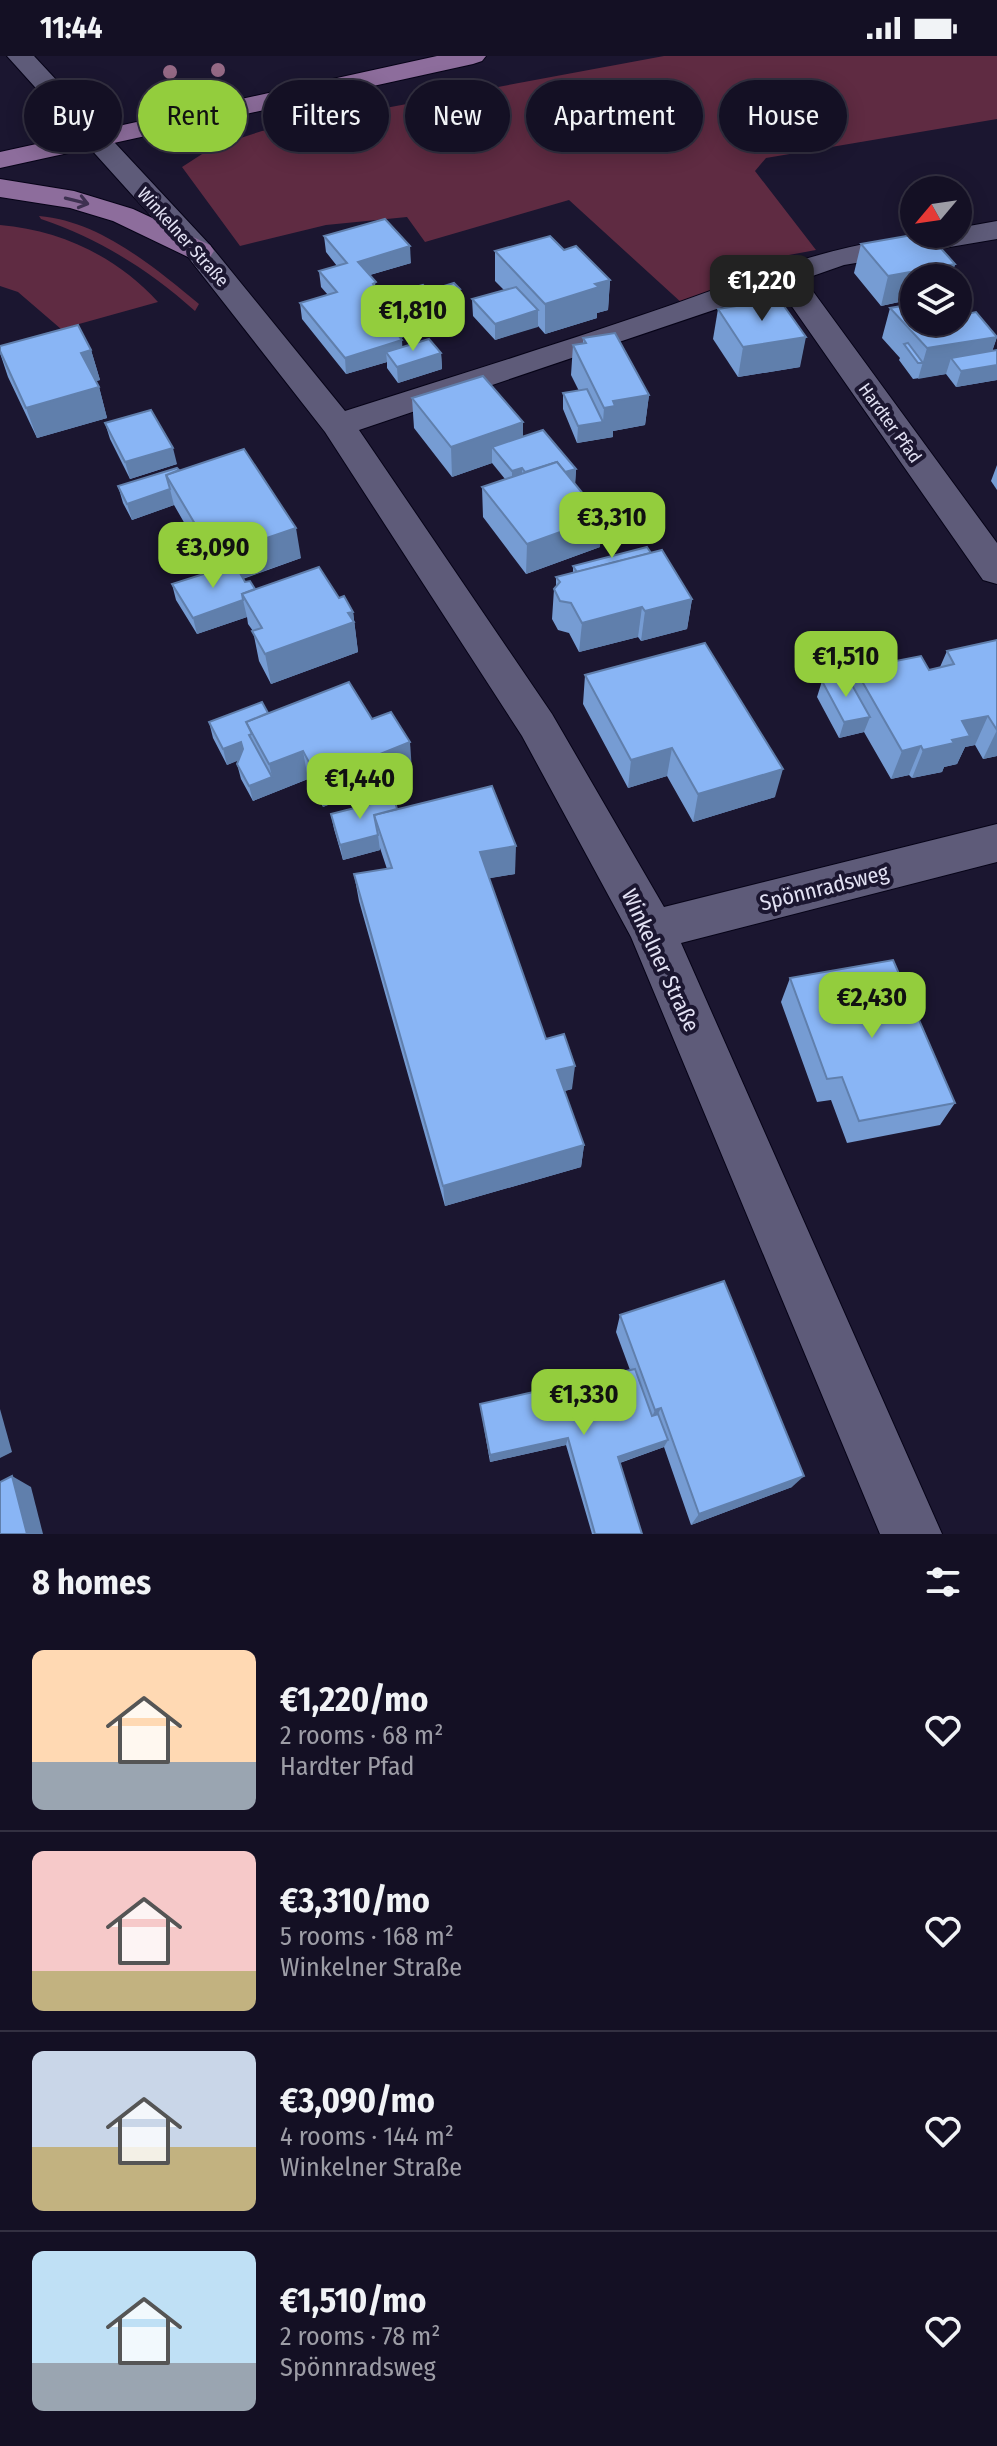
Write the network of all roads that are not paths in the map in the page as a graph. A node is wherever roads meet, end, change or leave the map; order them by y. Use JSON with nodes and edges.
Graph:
{"nodes":[{"id":1,"x":20,"y":56,"type":"edge"},
{"id":2,"x":473,"y":56,"type":"edge"},
{"id":3,"x":42,"y":80,"type":"edge"},
{"id":4,"x":122,"y":131,"type":"edge"},
{"id":5,"x":32,"y":152,"type":"edge"},
{"id":6,"x":107,"y":152,"type":"edge"},
{"id":7,"x":0,"y":160,"type":"edge"},
{"id":8,"x":0,"y":188,"type":"edge"},
{"id":9,"x":997,"y":230,"type":"edge"},
{"id":10,"x":199,"y":251,"type":"junction"},
{"id":11,"x":784,"y":274,"type":"junction"},
{"id":12,"x":338,"y":425,"type":"junction"},
{"id":13,"x":997,"y":571,"type":"edge"},
{"id":14,"x":997,"y":843,"type":"edge"},
{"id":15,"x":652,"y":930,"type":"junction"},
{"id":16,"x":911,"y":1534,"type":"edge"}],
"edges":[{"from":1,"to":3,"type":"street","name":"Winkelner Straße"},
{"from":2,"to":4,"type":"main road"},
{"from":5,"to":7,"type":"main road"},
{"from":6,"to":10,"type":"street","name":"Winkelner Straße"},
{"from":8,"to":10,"type":"main road","one_way":true},
{"from":9,"to":11,"type":"street"},
{"from":10,"to":12,"type":"street","name":"Winkelner Straße"},
{"from":11,"to":12,"type":"street"},
{"from":11,"to":13,"type":"street","name":"Hardter Pfad"},
{"from":12,"to":15,"type":"street","name":"Winkelner Straße"},
{"from":14,"to":15,"type":"street","name":"Spönnradsweg"},
{"from":15,"to":16,"type":"street","name":"Winkelner Straße"}]}
